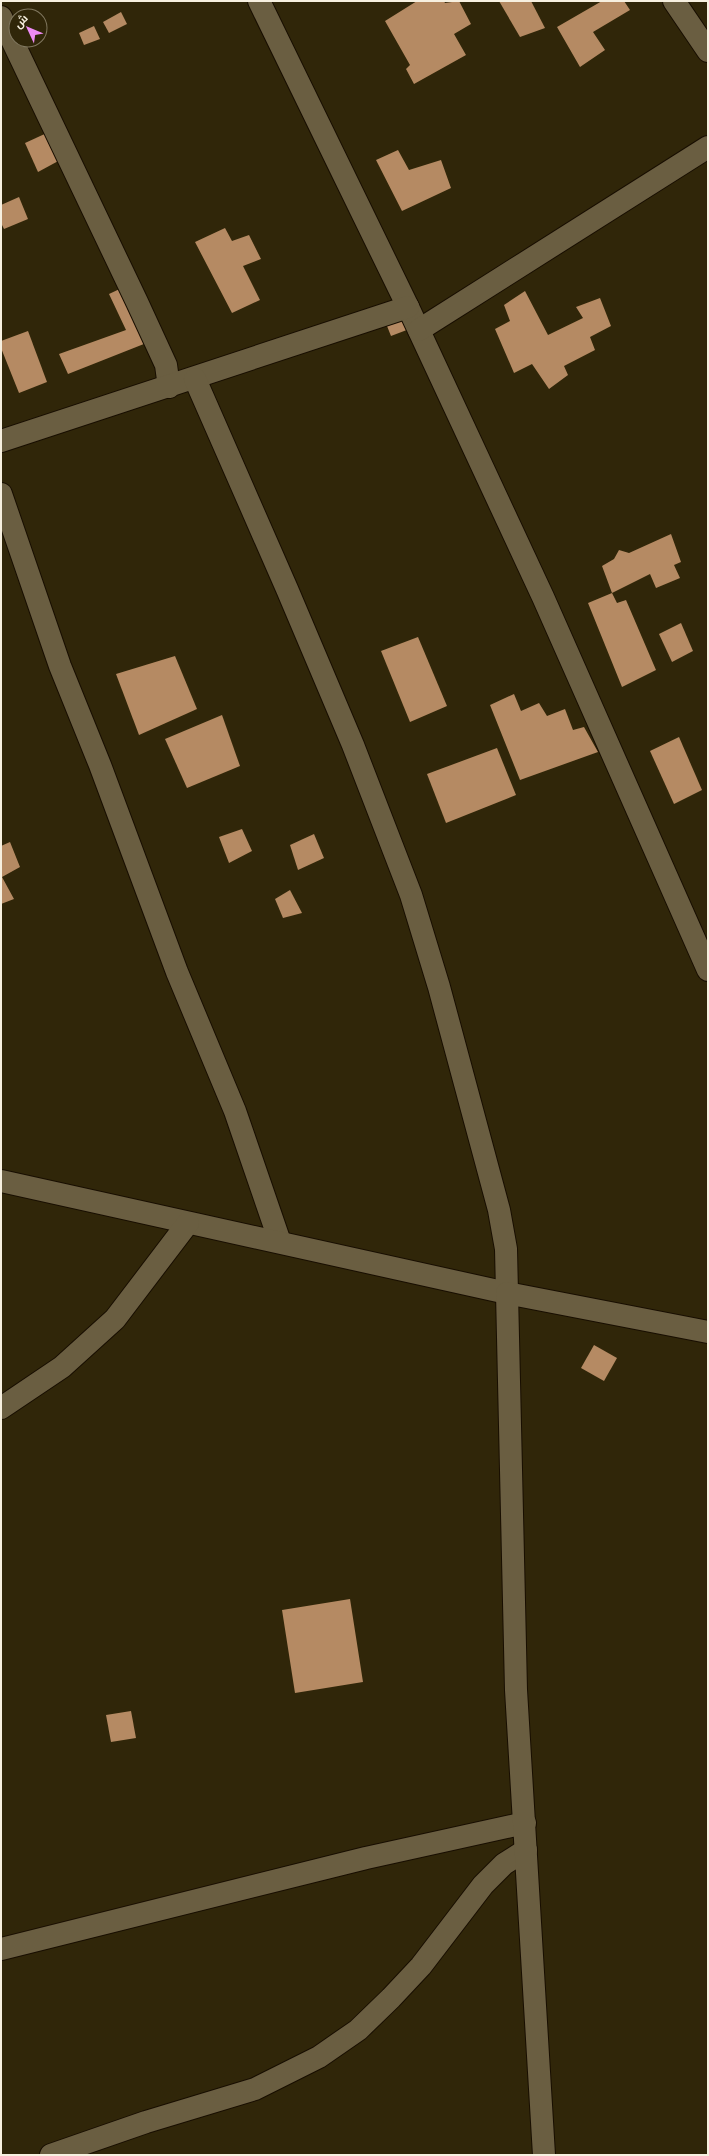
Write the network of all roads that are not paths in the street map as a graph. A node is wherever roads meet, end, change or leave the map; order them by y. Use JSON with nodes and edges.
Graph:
{"nodes":[{"id":1,"x":259,"y":1,"type":"edge"},
{"id":2,"x":674,"y":1,"type":"edge"},
{"id":3,"x":1,"y":17,"type":"edge"},
{"id":4,"x":708,"y":51,"type":"edge"},
{"id":5,"x":708,"y":147,"type":"edge"},
{"id":6,"x":408,"y":307,"type":"junction"},
{"id":7,"x":418,"y":330,"type":"junction"},
{"id":8,"x":195,"y":379,"type":"junction"},
{"id":9,"x":169,"y":387,"type":"junction"},
{"id":10,"x":1,"y":441,"type":"edge"},
{"id":11,"x":1,"y":494,"type":"edge"},
{"id":12,"x":708,"y":970,"type":"edge"},
{"id":13,"x":1,"y":1181,"type":"edge"},
{"id":14,"x":188,"y":1223,"type":"junction"},
{"id":15,"x":280,"y":1242,"type":"junction"},
{"id":16,"x":507,"y":1293,"type":"junction"},
{"id":17,"x":708,"y":1332,"type":"edge"},
{"id":18,"x":1,"y":1408,"type":"edge"},
{"id":19,"x":524,"y":1823,"type":"junction"},
{"id":20,"x":526,"y":1850,"type":"junction"},
{"id":21,"x":1,"y":1949,"type":"edge"},
{"id":22,"x":51,"y":2155,"type":"edge"},
{"id":23,"x":544,"y":2155,"type":"edge"}],
"edges":[{"from":1,"to":6,"type":"street"},
{"from":2,"to":4,"type":"street"},
{"from":3,"to":9,"type":"street"},
{"from":5,"to":7,"type":"street"},
{"from":6,"to":7,"type":"street"},
{"from":6,"to":8,"type":"street"},
{"from":7,"to":12,"type":"street"},
{"from":8,"to":9,"type":"street"},
{"from":8,"to":16,"type":"street"},
{"from":9,"to":10,"type":"street"},
{"from":11,"to":15,"type":"street"},
{"from":13,"to":14,"type":"street"},
{"from":14,"to":15,"type":"street"},
{"from":14,"to":18,"type":"street"},
{"from":15,"to":16,"type":"street"},
{"from":16,"to":17,"type":"street"},
{"from":16,"to":19,"type":"street"},
{"from":19,"to":20,"type":"street"},
{"from":19,"to":21,"type":"street"},
{"from":20,"to":22,"type":"street"},
{"from":20,"to":23,"type":"street"}]}
